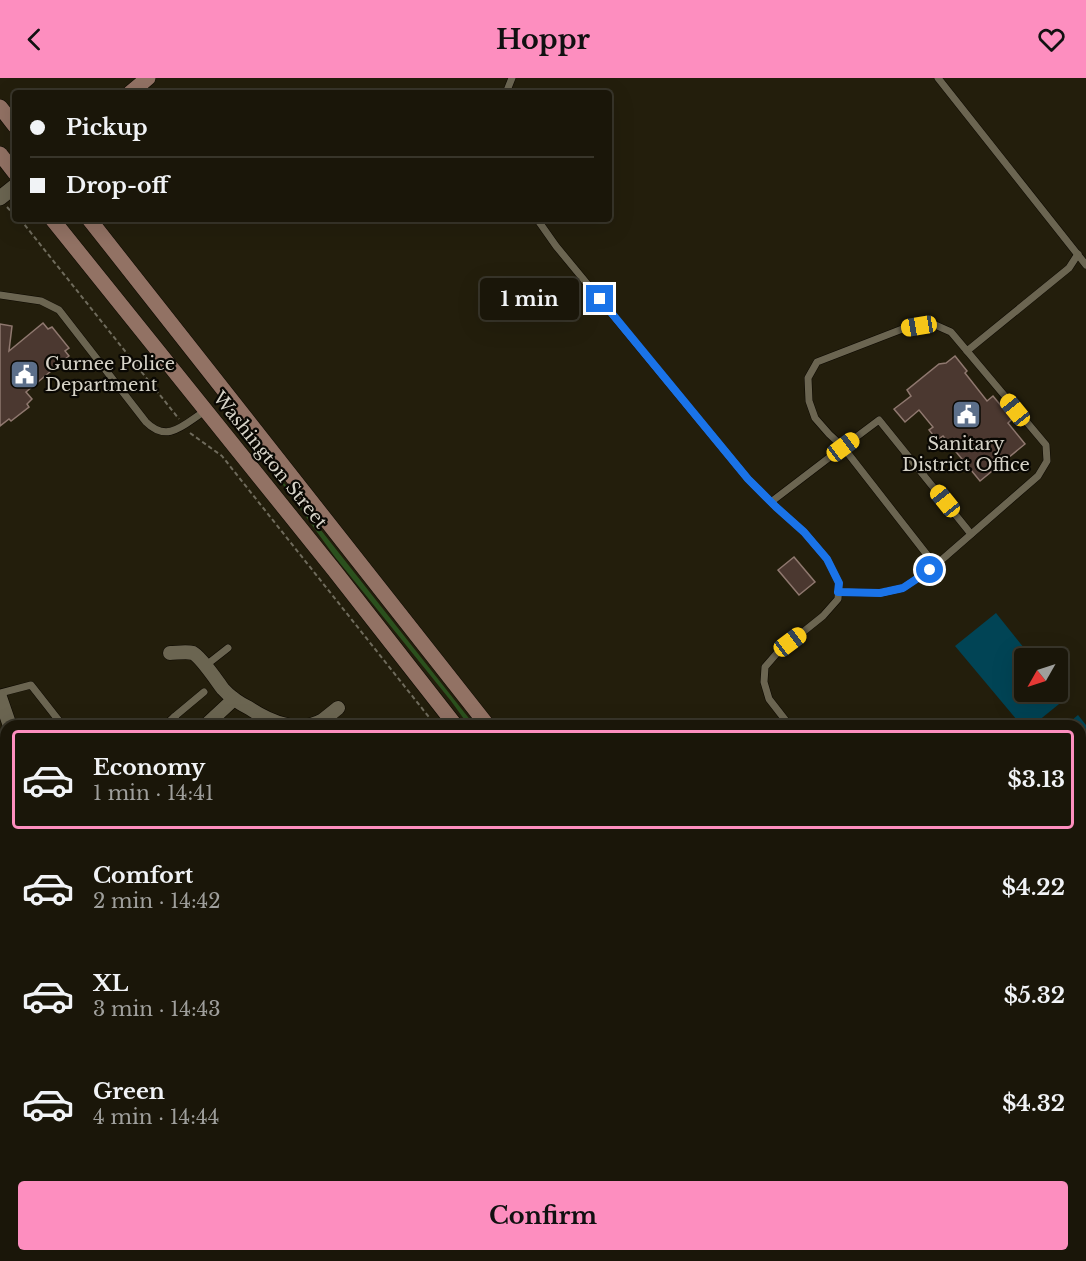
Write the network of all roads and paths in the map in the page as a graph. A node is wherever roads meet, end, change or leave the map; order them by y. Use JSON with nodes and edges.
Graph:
{"nodes":[{"id":1,"x":148,"y":78,"type":"edge"},
{"id":2,"x":938,"y":78,"type":"edge"},
{"id":3,"x":134,"y":90,"type":"edge"},
{"id":4,"x":0,"y":107,"type":"edge"},
{"id":5,"x":12,"y":122,"type":"edge"},
{"id":6,"x":0,"y":154,"type":"edge"},
{"id":7,"x":12,"y":169,"type":"edge"},
{"id":8,"x":12,"y":188,"type":"edge"},
{"id":9,"x":0,"y":198,"type":"edge"},
{"id":10,"x":22,"y":222,"type":"edge"},
{"id":11,"x":54,"y":222,"type":"edge"},
{"id":12,"x":90,"y":222,"type":"edge"},
{"id":13,"x":539,"y":222,"type":"edge"},
{"id":14,"x":1078,"y":254,"type":"junction"},
{"id":15,"x":1086,"y":264,"type":"edge"},
{"id":16,"x":0,"y":295,"type":"edge"},
{"id":17,"x":966,"y":351,"type":"junction"},
{"id":18,"x":205,"y":411,"type":"junction"},
{"id":19,"x":183,"y":425,"type":"junction"},
{"id":20,"x":843,"y":447,"type":"junction"},
{"id":21,"x":771,"y":502,"type":"junction"},
{"id":22,"x":971,"y":534,"type":"junction"},
{"id":23,"x":935,"y":565,"type":"junction"},
{"id":24,"x":838,"y":592,"type":"junction"},
{"id":25,"x":228,"y":648,"type":"dead end"},
{"id":26,"x":170,"y":653,"type":"dead end"},
{"id":27,"x":205,"y":666,"type":"junction"},
{"id":28,"x":204,"y":692,"type":"dead end"},
{"id":29,"x":0,"y":695,"type":"edge"},
{"id":30,"x":234,"y":699,"type":"junction"},
{"id":31,"x":338,"y":708,"type":"dead end"},
{"id":32,"x":174,"y":717,"type":"junction"},
{"id":33,"x":8,"y":720,"type":"edge"},
{"id":34,"x":57,"y":720,"type":"edge"},
{"id":35,"x":171,"y":720,"type":"edge"},
{"id":36,"x":176,"y":720,"type":"edge"},
{"id":37,"x":211,"y":720,"type":"edge"},
{"id":38,"x":270,"y":720,"type":"edge"},
{"id":39,"x":322,"y":720,"type":"edge"},
{"id":40,"x":431,"y":720,"type":"edge"},
{"id":41,"x":451,"y":720,"type":"edge"},
{"id":42,"x":483,"y":720,"type":"edge"},
{"id":43,"x":785,"y":720,"type":"edge"}],
"edges":[{"from":1,"to":3,"type":"main road"},
{"from":2,"to":14,"type":"lane"},
{"from":4,"to":5,"type":"main road"},
{"from":6,"to":7,"type":"main road"},
{"from":8,"to":9,"type":"street"},
{"from":10,"to":19,"type":"path"},
{"from":11,"to":18,"type":"main road","name":"Washington Street"},
{"from":12,"to":42,"type":"main road","name":"Washington Street"},
{"from":13,"to":21,"type":"lane"},
{"from":14,"to":15,"type":"lane"},
{"from":14,"to":17,"type":"lane"},
{"from":16,"to":19,"type":"lane"},
{"from":17,"to":20,"type":"lane"},
{"from":17,"to":22,"type":"lane"},
{"from":18,"to":19,"type":"lane"},
{"from":18,"to":41,"type":"main road","name":"Washington Street"},
{"from":19,"to":40,"type":"path"},
{"from":20,"to":21,"type":"lane"},
{"from":20,"to":22,"type":"lane"},
{"from":20,"to":23,"type":"lane"},
{"from":21,"to":24,"type":"lane"},
{"from":22,"to":23,"type":"lane"},
{"from":23,"to":24,"type":"lane"},
{"from":24,"to":43,"type":"lane"},
{"from":25,"to":27,"type":"lane"},
{"from":26,"to":27,"type":"street"},
{"from":27,"to":30,"type":"street"},
{"from":28,"to":32,"type":"lane"},
{"from":29,"to":33,"type":"street"},
{"from":29,"to":34,"type":"lane"},
{"from":30,"to":37,"type":"street"},
{"from":30,"to":38,"type":"street"},
{"from":31,"to":39,"type":"street"},
{"from":32,"to":35,"type":"lane"},
{"from":32,"to":36,"type":"lane"}]}
